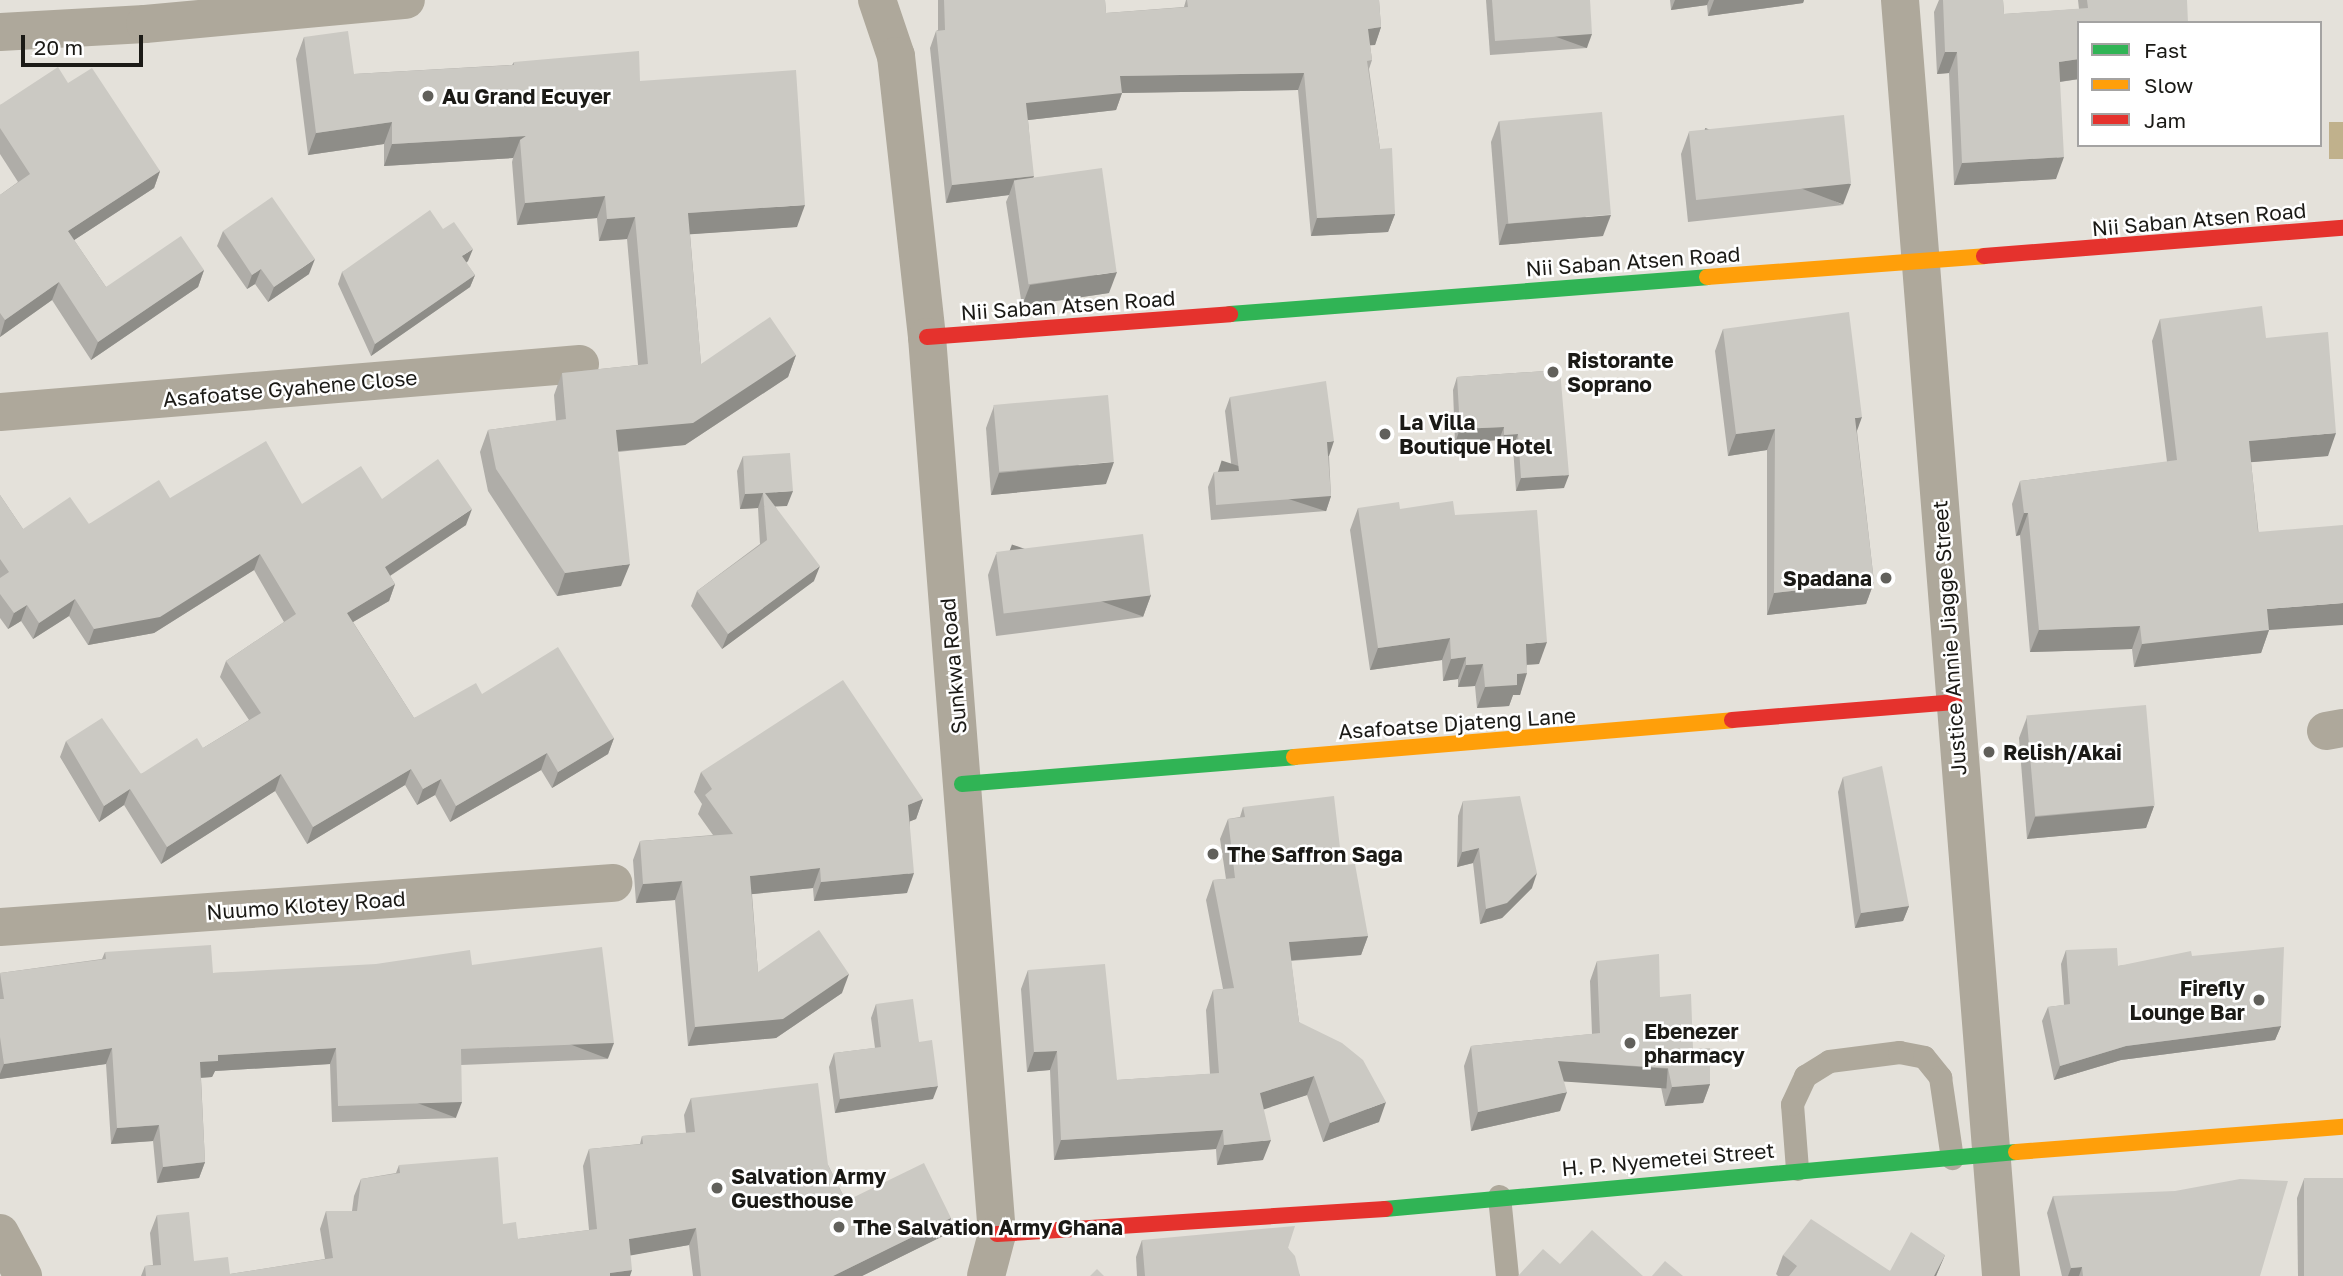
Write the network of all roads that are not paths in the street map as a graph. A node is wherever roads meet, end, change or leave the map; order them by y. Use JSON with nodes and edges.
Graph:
{"nodes":[{"id":1,"x":406,"y":0,"type":"edge"},
{"id":2,"x":877,"y":0,"type":"edge"},
{"id":3,"x":907,"y":0,"type":"edge"},
{"id":4,"x":1900,"y":0,"type":"edge"},
{"id":5,"x":0,"y":32,"type":"edge"},
{"id":6,"x":896,"y":56,"type":"junction"},
{"id":7,"x":2343,"y":228,"type":"edge"},
{"id":8,"x":1921,"y":259,"type":"junction"},
{"id":9,"x":927,"y":337,"type":"junction"},
{"id":10,"x":580,"y":364,"type":"dead end"},
{"id":11,"x":0,"y":412,"type":"edge"},
{"id":12,"x":1954,"y":702,"type":"junction"},
{"id":13,"x":962,"y":784,"type":"junction"},
{"id":14,"x":613,"y":883,"type":"dead end"},
{"id":15,"x":0,"y":927,"type":"edge"},
{"id":16,"x":2343,"y":1127,"type":"edge"},
{"id":17,"x":1970,"y":1156,"type":"junction"},
{"id":18,"x":1797,"y":1169,"type":"junction"},
{"id":19,"x":1499,"y":1196,"type":"junction"},
{"id":20,"x":0,"y":1233,"type":"edge"},
{"id":21,"x":997,"y":1234,"type":"junction"},
{"id":22,"x":23,"y":1276,"type":"edge"},
{"id":23,"x":986,"y":1276,"type":"edge"},
{"id":24,"x":1507,"y":1276,"type":"edge"},
{"id":25,"x":2001,"y":1276,"type":"edge"}],
"edges":[{"from":1,"to":5,"type":"street"},
{"from":2,"to":6,"type":"street","name":"Sunkwa Road"},
{"from":3,"to":6,"type":"street","name":"Sunkwa Road"},
{"from":4,"to":8,"type":"street","name":"Justice Annie Jiagge Street"},
{"from":6,"to":9,"type":"street","name":"Sunkwa Road"},
{"from":7,"to":8,"type":"street","name":"Nii Saban Atsen Road"},
{"from":8,"to":9,"type":"street","name":"Nii Saban Atsen Road"},
{"from":8,"to":12,"type":"street","name":"Justice Annie Jiagge Street"},
{"from":9,"to":13,"type":"street","name":"Sunkwa Road"},
{"from":10,"to":11,"type":"street","name":"Asafoatse Gyahene Close"},
{"from":12,"to":13,"type":"street","name":"Asafoatse Djateng Lane"},
{"from":12,"to":17,"type":"street","name":"Justice Annie Jiagge Street"},
{"from":13,"to":21,"type":"street","name":"Sunkwa Road"},
{"from":14,"to":15,"type":"street","name":"Nuumo Klotey Road"},
{"from":16,"to":17,"type":"street","name":"H. P. Nyemetei Street"},
{"from":17,"to":18,"type":"street","name":"H. P. Nyemetei Street"},
{"from":17,"to":18,"type":"lane"},
{"from":17,"to":25,"type":"street","name":"Justice Annie Jiagge Street"},
{"from":18,"to":19,"type":"street","name":"H. P. Nyemetei Street"},
{"from":19,"to":21,"type":"street","name":"H. P. Nyemetei Street"},
{"from":19,"to":24,"type":"lane"},
{"from":20,"to":22,"type":"street"},
{"from":21,"to":23,"type":"street","name":"Sunkwa Road"}]}
